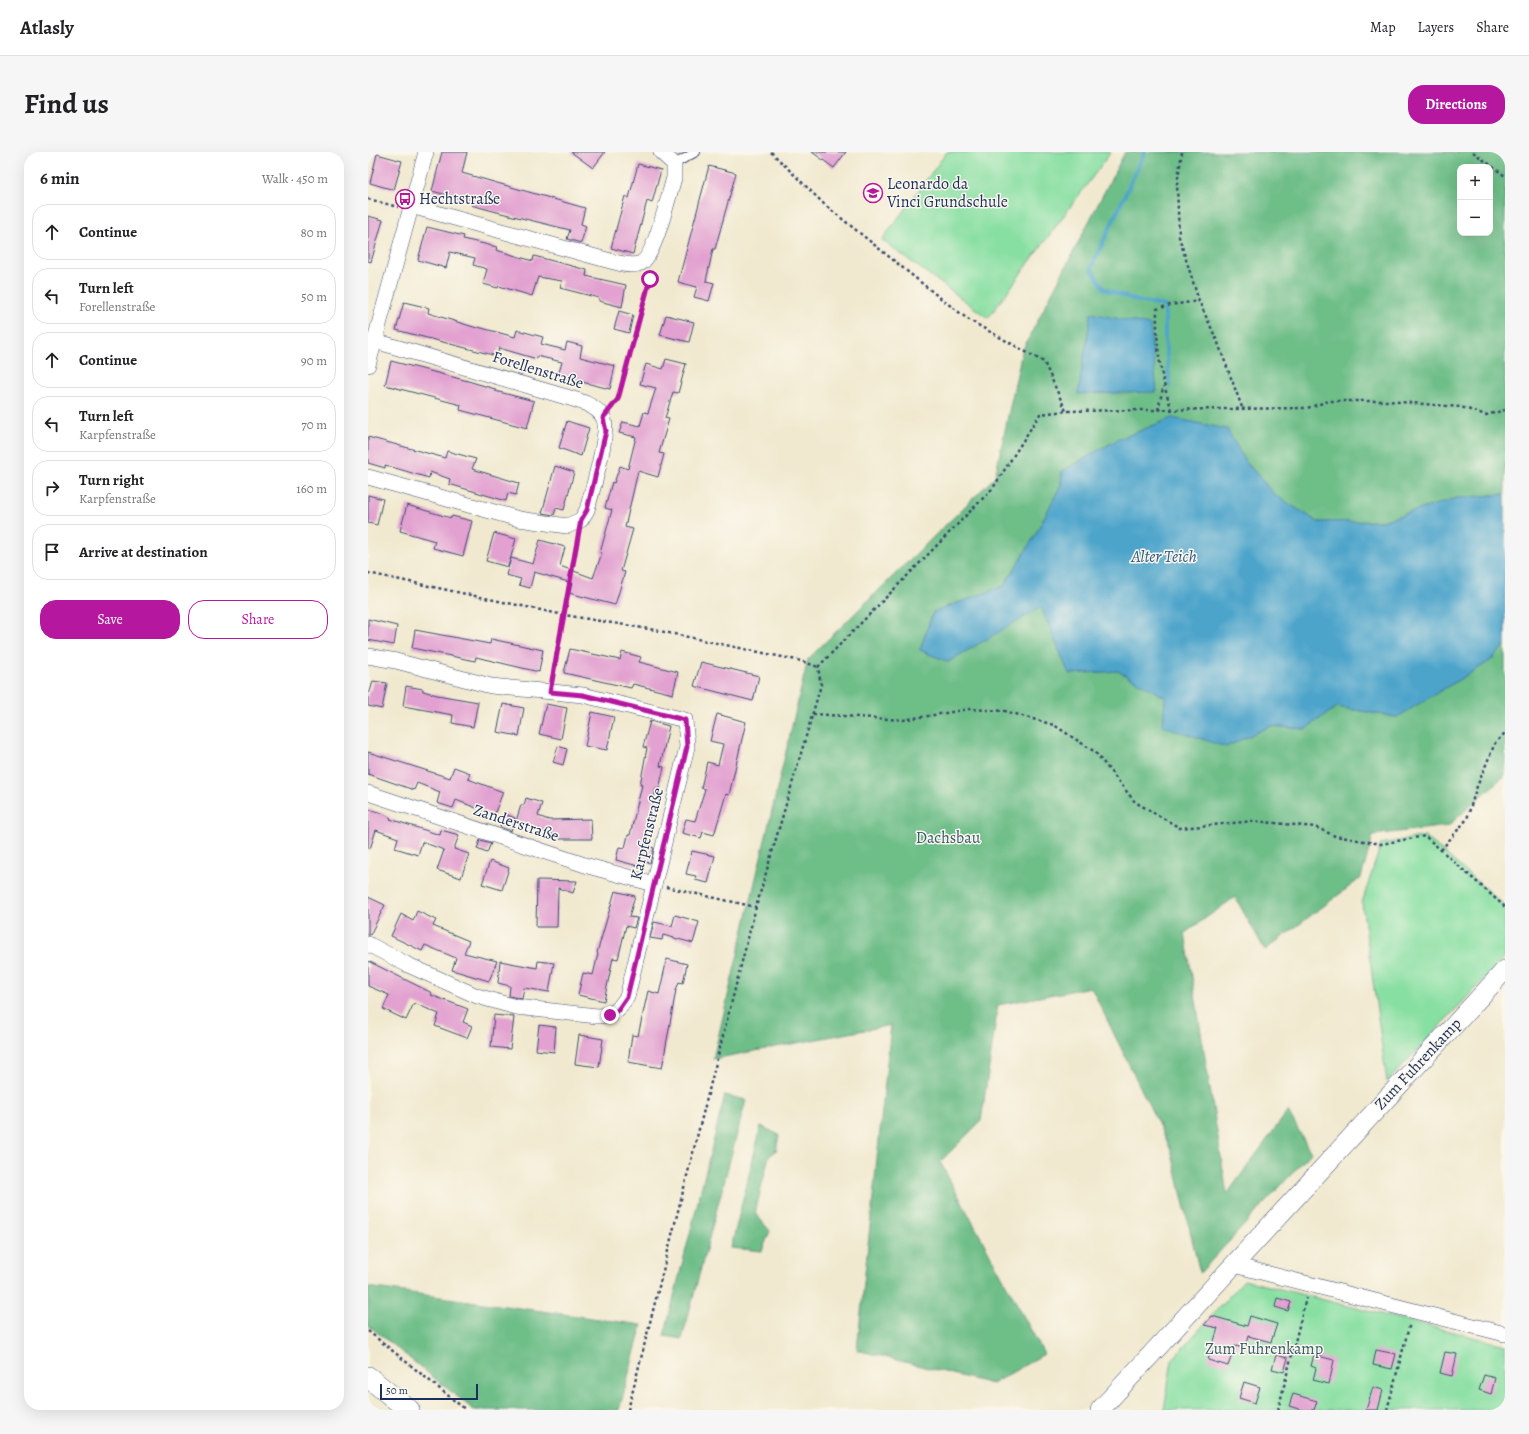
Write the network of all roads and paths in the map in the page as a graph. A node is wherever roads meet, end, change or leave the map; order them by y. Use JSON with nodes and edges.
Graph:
{"nodes":[{"id":1,"x":426,"y":152,"type":"edge"},
{"id":2,"x":661,"y":152,"type":"edge"},
{"id":3,"x":696,"y":152,"type":"edge"},
{"id":4,"x":771,"y":152,"type":"edge"},
{"id":5,"x":1182,"y":152,"type":"edge"},
{"id":6,"x":1473,"y":152,"type":"edge"},
{"id":7,"x":674,"y":164,"type":"junction"},
{"id":8,"x":1505,"y":176,"type":"edge"},
{"id":9,"x":368,"y":199,"type":"edge"},
{"id":10,"x":410,"y":208,"type":"junction"},
{"id":11,"x":642,"y":262,"type":"junction"},
{"id":12,"x":1199,"y":301,"type":"junction"},
{"id":13,"x":375,"y":341,"type":"junction"},
{"id":14,"x":368,"y":365,"type":"edge"},
{"id":15,"x":1164,"y":387,"type":"junction"},
{"id":16,"x":1158,"y":410,"type":"junction"},
{"id":17,"x":1172,"y":410,"type":"junction"},
{"id":18,"x":1243,"y":410,"type":"junction"},
{"id":19,"x":1505,"y":410,"type":"edge"},
{"id":20,"x":1066,"y":411,"type":"junction"},
{"id":21,"x":603,"y":418,"type":"junction"},
{"id":22,"x":368,"y":477,"type":"edge"},
{"id":23,"x":581,"y":520,"type":"junction"},
{"id":24,"x":368,"y":573,"type":"edge"},
{"id":25,"x":564,"y":615,"type":"junction"},
{"id":26,"x":368,"y":656,"type":"edge"},
{"id":27,"x":818,"y":667,"type":"junction"},
{"id":28,"x":550,"y":692,"type":"junction"},
{"id":29,"x":813,"y":714,"type":"junction"},
{"id":30,"x":1505,"y":733,"type":"edge"},
{"id":31,"x":368,"y":793,"type":"edge"},
{"id":32,"x":1441,"y":850,"type":"junction"},
{"id":33,"x":654,"y":884,"type":"junction"},
{"id":34,"x":756,"y":907,"type":"junction"},
{"id":35,"x":1505,"y":907,"type":"edge"},
{"id":36,"x":368,"y":944,"type":"edge"},
{"id":37,"x":1505,"y":970,"type":"edge"},
{"id":38,"x":1234,"y":1265,"type":"junction"},
{"id":39,"x":1310,"y":1284,"type":"junction"},
{"id":40,"x":1413,"y":1310,"type":"junction"},
{"id":41,"x":368,"y":1332,"type":"edge"},
{"id":42,"x":1505,"y":1334,"type":"edge"},
{"id":43,"x":368,"y":1377,"type":"edge"},
{"id":44,"x":409,"y":1410,"type":"edge"},
{"id":45,"x":466,"y":1410,"type":"edge"},
{"id":46,"x":628,"y":1410,"type":"edge"},
{"id":47,"x":1100,"y":1410,"type":"edge"},
{"id":48,"x":1278,"y":1410,"type":"edge"},
{"id":49,"x":1387,"y":1410,"type":"edge"}],
"edges":[{"from":1,"to":10,"type":"street"},
{"from":2,"to":7,"type":"street"},
{"from":3,"to":7,"type":"lane"},
{"from":4,"to":20,"type":"path"},
{"from":5,"to":12,"type":"path"},
{"from":6,"to":8,"type":"path"},
{"from":7,"to":11,"type":"street"},
{"from":9,"to":10,"type":"path"},
{"from":10,"to":11,"type":"street"},
{"from":10,"to":13,"type":"street"},
{"from":11,"to":21,"type":"path"},
{"from":12,"to":15,"type":"path"},
{"from":12,"to":18,"type":"path"},
{"from":13,"to":14,"type":"street"},
{"from":13,"to":21,"type":"street","name":"Forellenstraße"},
{"from":15,"to":16,"type":"path"},
{"from":15,"to":17,"type":"path"},
{"from":16,"to":17,"type":"path"},
{"from":16,"to":20,"type":"path"},
{"from":17,"to":18,"type":"path"},
{"from":18,"to":19,"type":"path"},
{"from":20,"to":27,"type":"path"},
{"from":21,"to":23,"type":"street"},
{"from":22,"to":23,"type":"street"},
{"from":23,"to":25,"type":"path"},
{"from":24,"to":25,"type":"path"},
{"from":25,"to":27,"type":"path"},
{"from":25,"to":28,"type":"path"},
{"from":26,"to":28,"type":"street","name":"Karpfenstraße"},
{"from":27,"to":29,"type":"path"},
{"from":28,"to":33,"type":"street","name":"Karpfenstraße"},
{"from":29,"to":32,"type":"path"},
{"from":29,"to":34,"type":"path"},
{"from":30,"to":32,"type":"path"},
{"from":31,"to":33,"type":"street","name":"Zanderstraße"},
{"from":32,"to":35,"type":"path"},
{"from":33,"to":34,"type":"path"},
{"from":33,"to":36,"type":"street","name":"Karpfenstraße"},
{"from":34,"to":46,"type":"path"},
{"from":37,"to":38,"type":"street","name":"Zum Fuhrenkamp"},
{"from":38,"to":39,"type":"street"},
{"from":38,"to":47,"type":"street","name":"Zum Fuhrenkamp"},
{"from":39,"to":40,"type":"street"},
{"from":39,"to":48,"type":"path"},
{"from":40,"to":42,"type":"street"},
{"from":40,"to":49,"type":"path"},
{"from":41,"to":45,"type":"path"},
{"from":43,"to":44,"type":"main road"}]}
